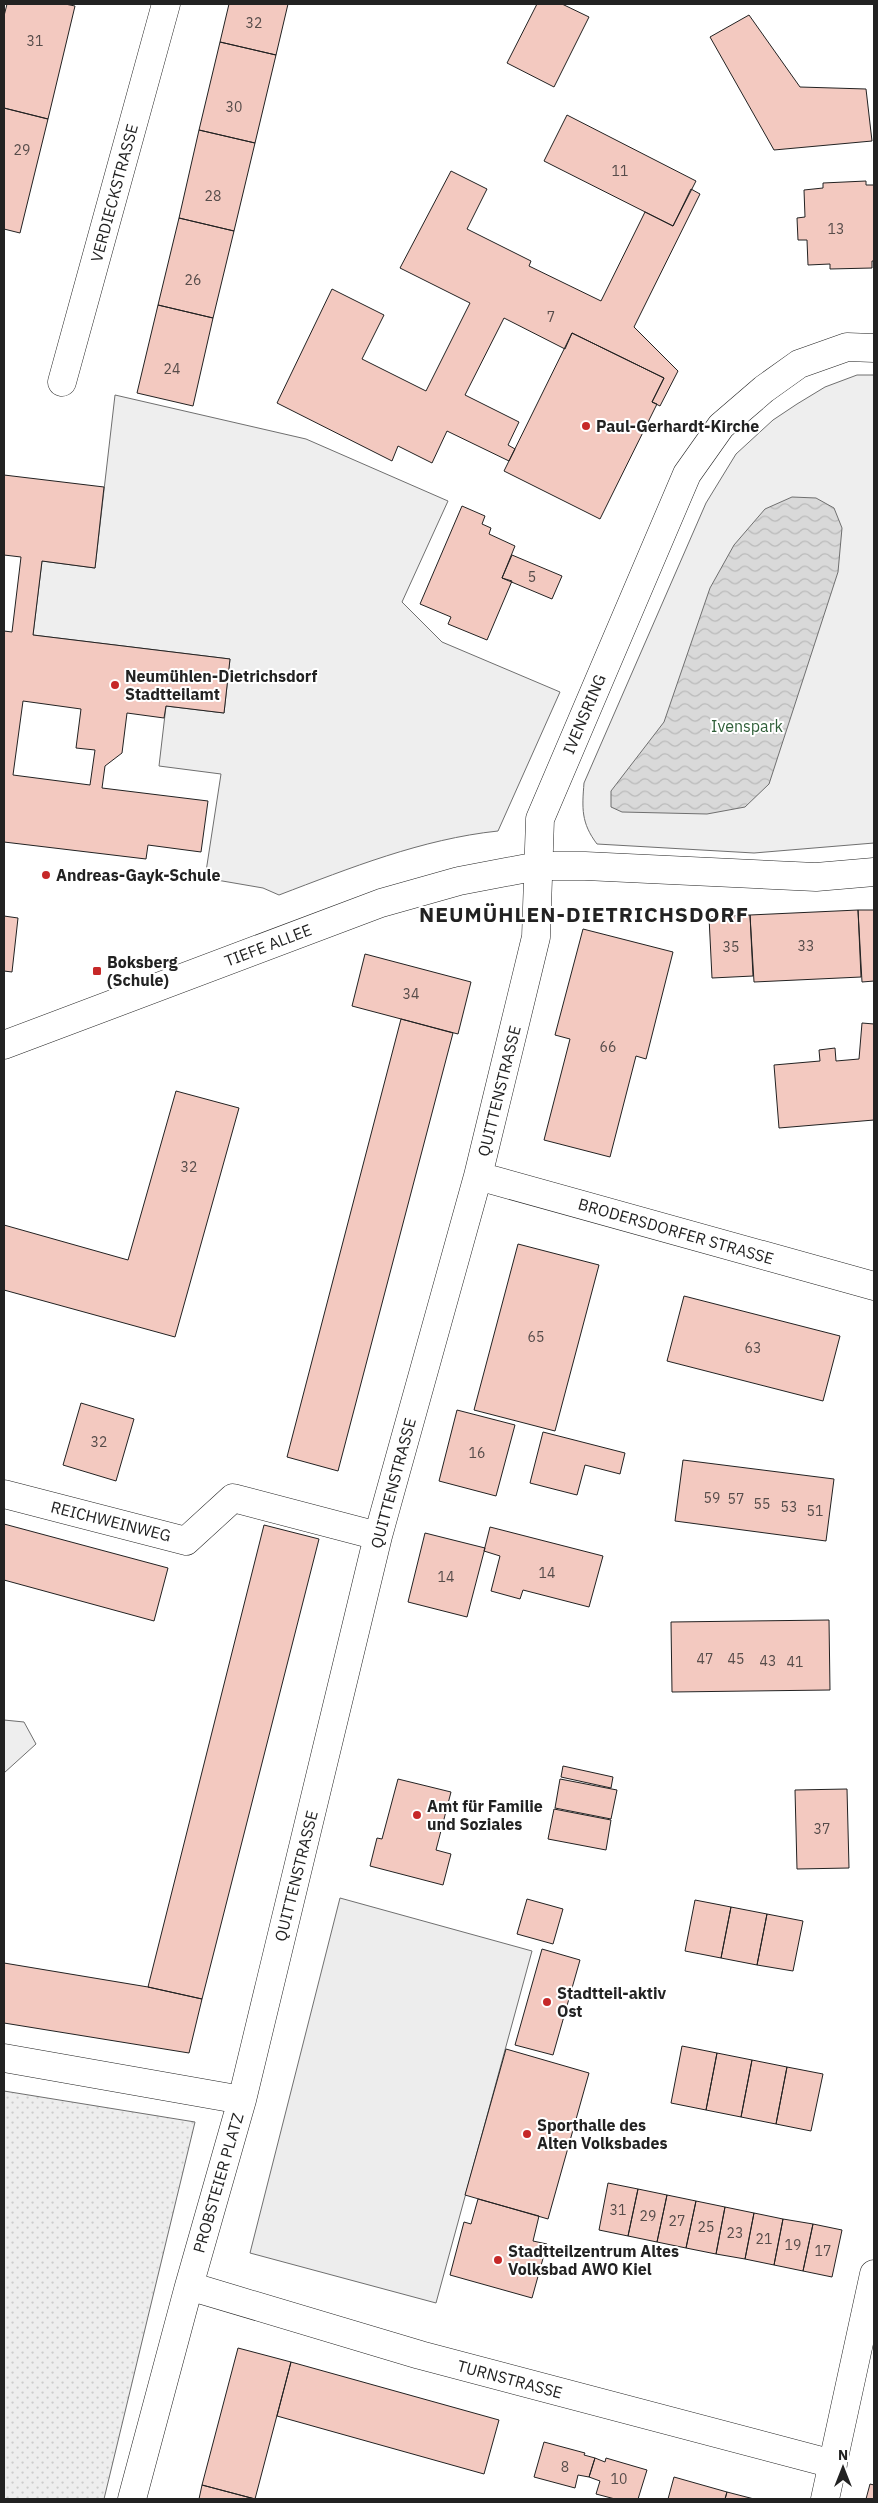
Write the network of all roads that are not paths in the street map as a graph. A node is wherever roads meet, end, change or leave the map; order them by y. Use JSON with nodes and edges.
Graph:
{"nodes":[{"id":1,"x":166,"y":4,"type":"edge"},
{"id":2,"x":874,"y":348,"type":"edge"},
{"id":3,"x":62,"y":382,"type":"dead end"},
{"id":4,"x":538,"y":866,"type":"junction"},
{"id":5,"x":874,"y":872,"type":"edge"},
{"id":6,"x":4,"y":1045,"type":"edge"},
{"id":7,"x":478,"y":1176,"type":"junction"},
{"id":8,"x":874,"y":1286,"type":"edge"},
{"id":9,"x":4,"y":1494,"type":"edge"},
{"id":10,"x":378,"y":1536,"type":"junction"},
{"id":11,"x":4,"y":2058,"type":"edge"},
{"id":12,"x":242,"y":2100,"type":"junction"},
{"id":13,"x":874,"y":2274,"type":"edge"},
{"id":14,"x":189,"y":2286,"type":"junction"},
{"id":15,"x":833,"y":2464,"type":"junction"},
{"id":16,"x":132,"y":2499,"type":"edge"},
{"id":17,"x":825,"y":2499,"type":"edge"}],
"edges":[{"from":1,"to":3,"type":"street","name":"VERDIECKSTRASSE"},
{"from":2,"to":4,"type":"street","name":"IVENSRING"},
{"from":4,"to":5,"type":"street"},
{"from":4,"to":6,"type":"street","name":"TIEFE ALLEE"},
{"from":4,"to":7,"type":"street","name":"QUITTENSTRASSE"},
{"from":7,"to":8,"type":"street","name":"BRODERSDORFER STRASSE"},
{"from":7,"to":10,"type":"street","name":"QUITTENSTRASSE"},
{"from":9,"to":10,"type":"street","name":"REICHWEINWEG"},
{"from":10,"to":12,"type":"street","name":"QUITTENSTRASSE"},
{"from":11,"to":12,"type":"street","name":"PROBSTEIER PLATZ"},
{"from":12,"to":14,"type":"street","name":"PROBSTEIER PLATZ"},
{"from":13,"to":15,"type":"street"},
{"from":14,"to":15,"type":"street","name":"TURNSTRASSE"},
{"from":14,"to":16,"type":"street","name":"PROBSTEIER PLATZ"},
{"from":15,"to":17,"type":"street"}]}
